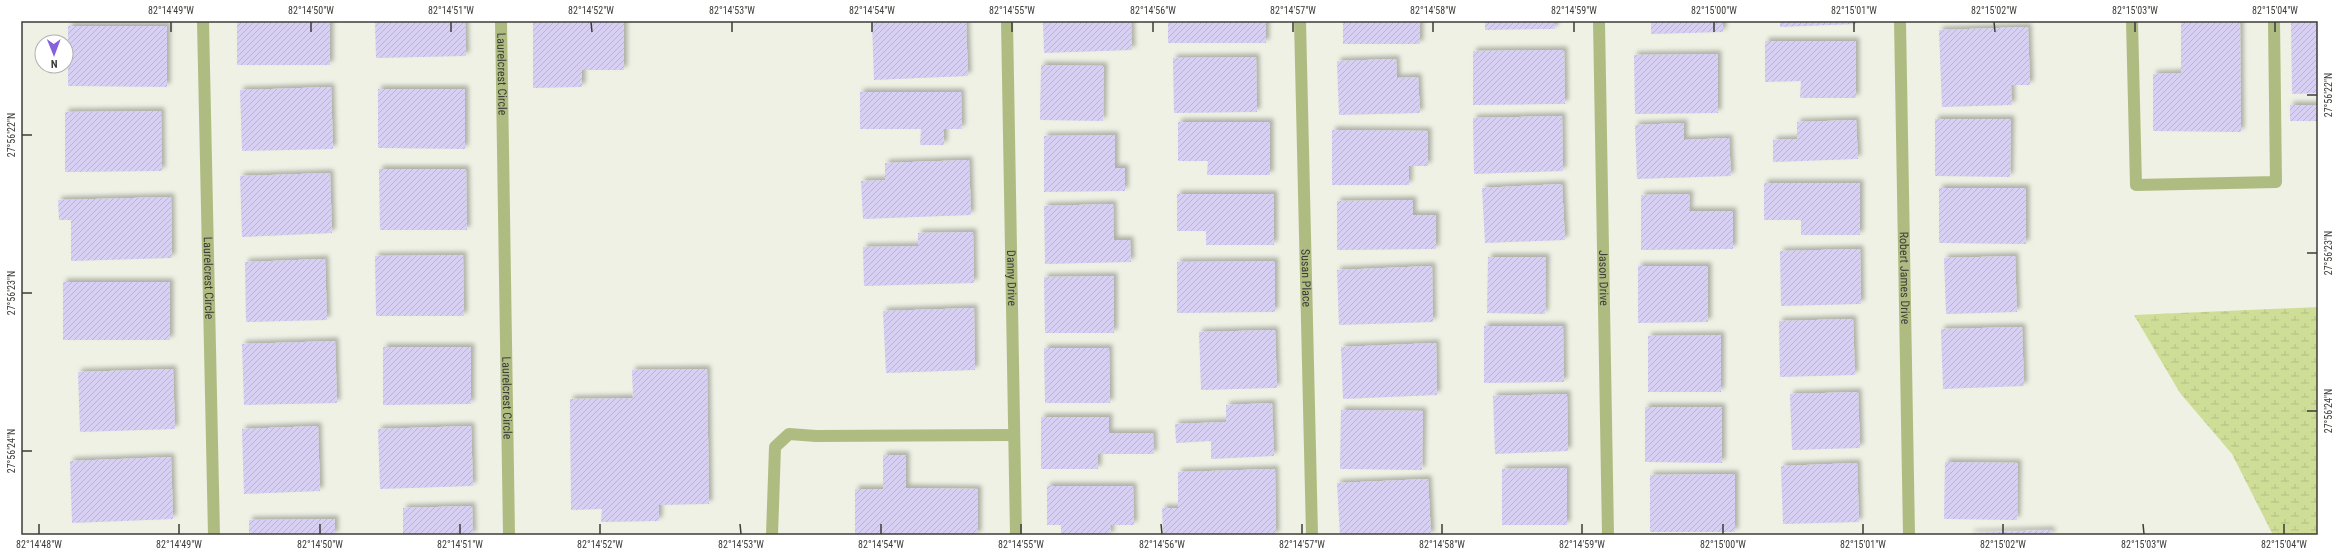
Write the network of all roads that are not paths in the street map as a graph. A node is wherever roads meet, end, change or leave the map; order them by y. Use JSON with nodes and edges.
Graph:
{"nodes":[{"id":1,"x":203,"y":21,"type":"edge"},
{"id":2,"x":501,"y":21,"type":"edge"},
{"id":3,"x":1006,"y":21,"type":"edge"},
{"id":4,"x":1300,"y":21,"type":"edge"},
{"id":5,"x":1598,"y":21,"type":"edge"},
{"id":6,"x":1900,"y":21,"type":"edge"},
{"id":7,"x":2132,"y":21,"type":"edge"},
{"id":8,"x":2274,"y":21,"type":"edge"},
{"id":9,"x":1013,"y":435,"type":"junction"},
{"id":10,"x":214,"y":535,"type":"edge"},
{"id":11,"x":509,"y":535,"type":"edge"},
{"id":12,"x":772,"y":535,"type":"edge"},
{"id":13,"x":1016,"y":535,"type":"edge"},
{"id":14,"x":1312,"y":535,"type":"edge"},
{"id":15,"x":1608,"y":535,"type":"edge"},
{"id":16,"x":1910,"y":535,"type":"edge"}],
"edges":[{"from":1,"to":10,"type":"street","name":"Laurelcrest Circle"},
{"from":2,"to":11,"type":"street","name":"Laurelcrest Circle"},
{"from":3,"to":9,"type":"street","name":"Danny Drive"},
{"from":4,"to":14,"type":"street","name":"Susan Place"},
{"from":5,"to":15,"type":"street","name":"Jason Drive"},
{"from":6,"to":16,"type":"street","name":"Robert James Drive"},
{"from":7,"to":8,"type":"street"},
{"from":9,"to":12,"type":"street"},
{"from":9,"to":13,"type":"street","name":"Danny Drive"}]}
